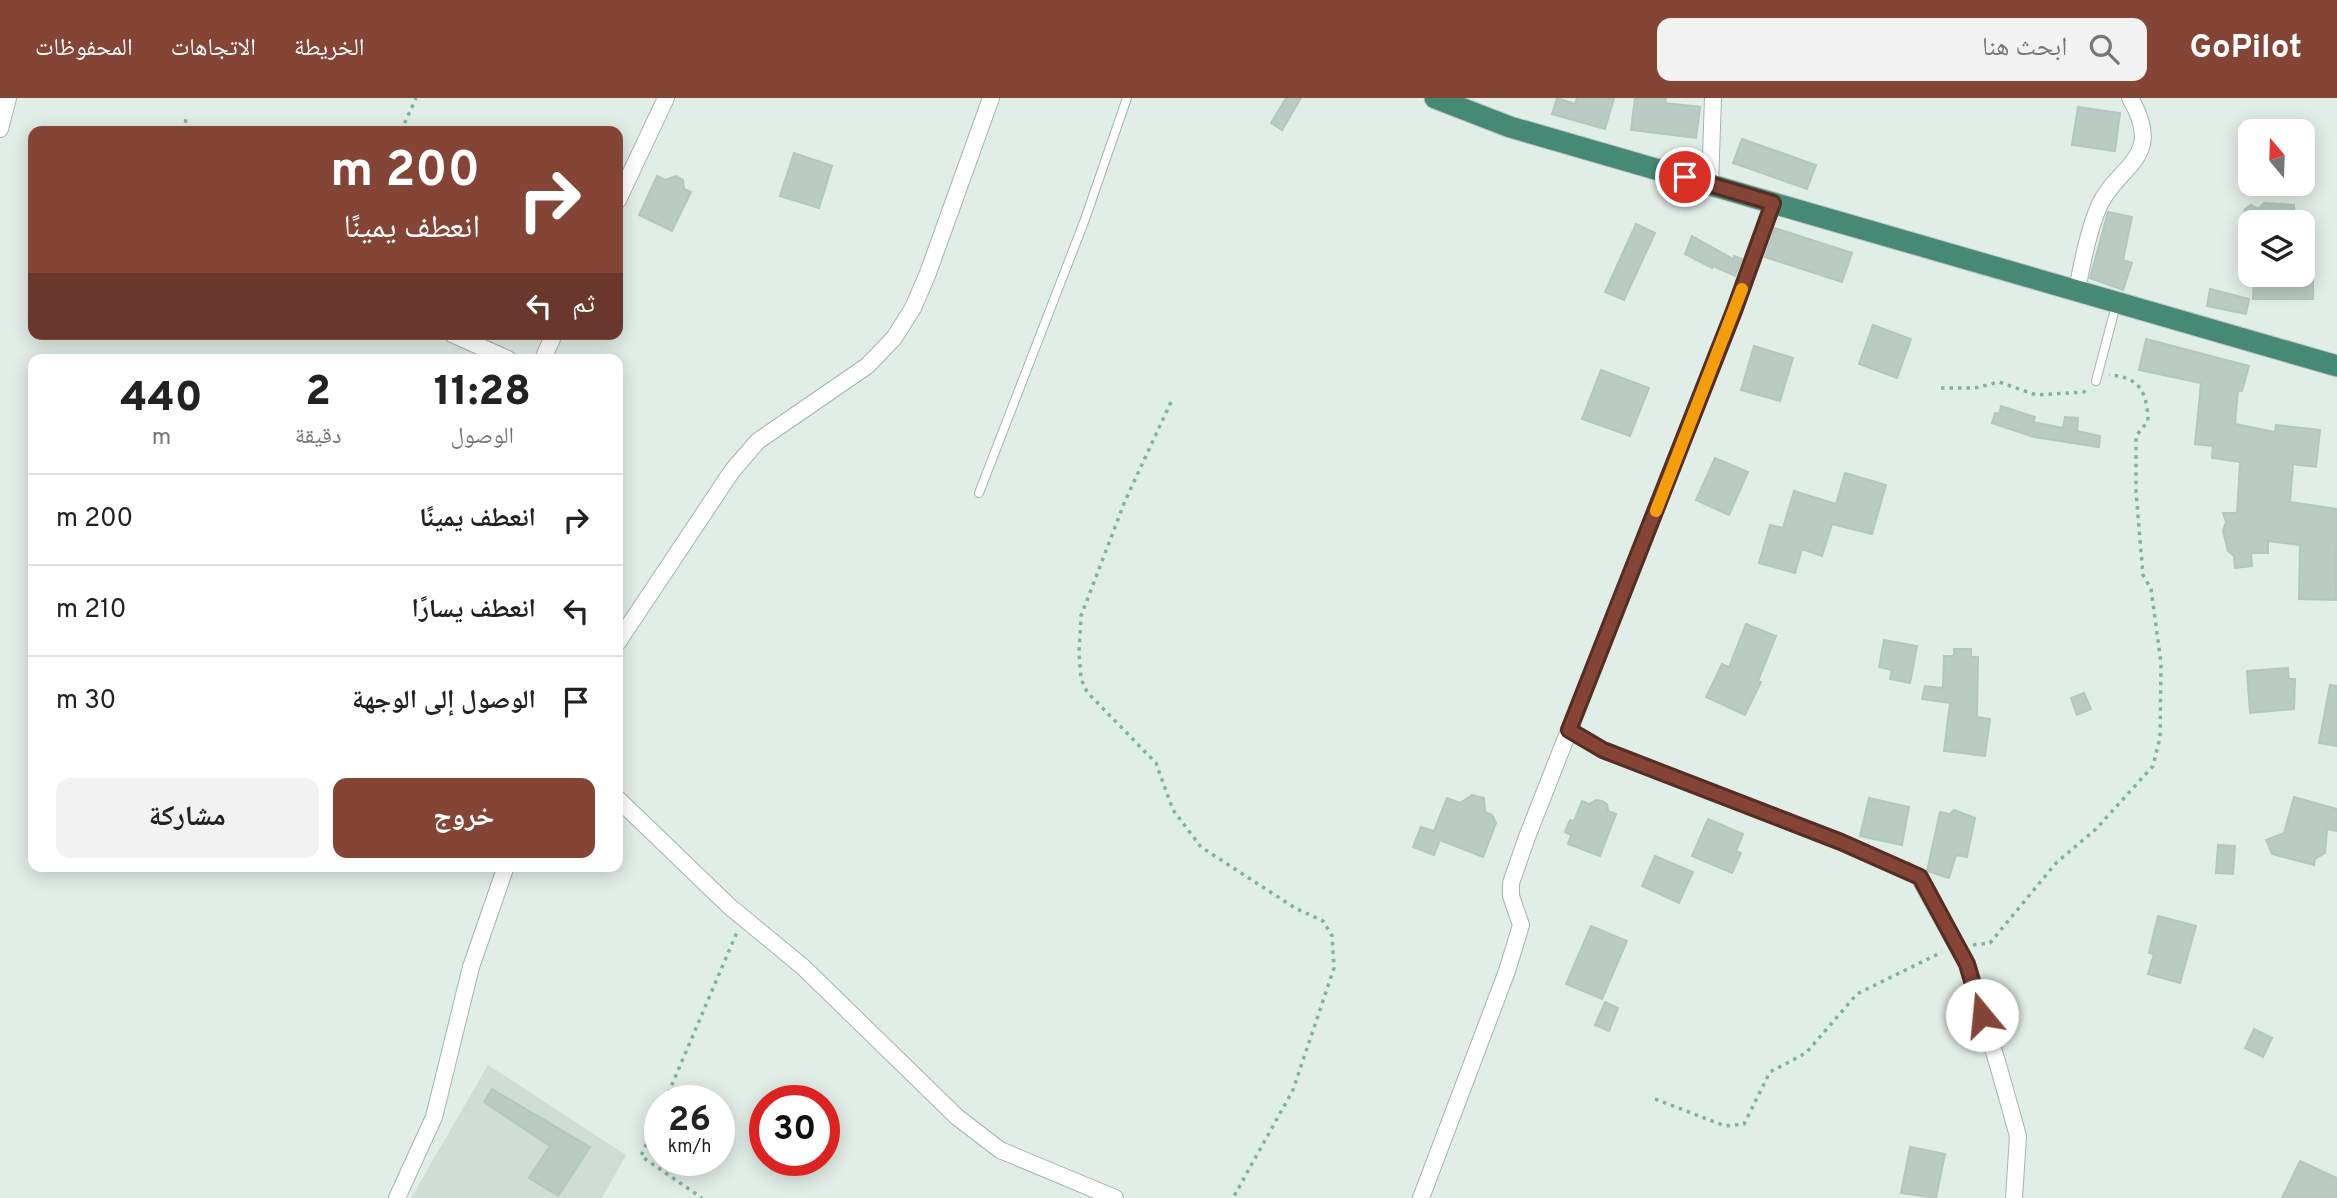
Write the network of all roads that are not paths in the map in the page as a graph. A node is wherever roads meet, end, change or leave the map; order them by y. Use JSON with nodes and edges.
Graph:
{"nodes":[{"id":1,"x":8,"y":98,"type":"edge"},
{"id":2,"x":666,"y":98,"type":"edge"},
{"id":3,"x":991,"y":98,"type":"edge"},
{"id":4,"x":1127,"y":98,"type":"edge"},
{"id":5,"x":1435,"y":98,"type":"edge"},
{"id":6,"x":1713,"y":98,"type":"edge"},
{"id":7,"x":2130,"y":98,"type":"edge"},
{"id":8,"x":0,"y":129,"type":"edge"},
{"id":9,"x":1710,"y":185,"type":"junction"},
{"id":10,"x":623,"y":189,"type":"edge"},
{"id":11,"x":1773,"y":203,"type":"junction"},
{"id":12,"x":2077,"y":290,"type":"junction"},
{"id":13,"x":2117,"y":302,"type":"junction"},
{"id":14,"x":465,"y":340,"type":"edge"},
{"id":15,"x":497,"y":354,"type":"edge"},
{"id":16,"x":2337,"y":366,"type":"edge"},
{"id":17,"x":2096,"y":382,"type":"road end"},
{"id":18,"x":979,"y":493,"type":"dead end"},
{"id":19,"x":623,"y":634,"type":"edge"},
{"id":20,"x":1569,"y":730,"type":"junction"},
{"id":21,"x":623,"y":804,"type":"edge"},
{"id":22,"x":504,"y":872,"type":"edge"},
{"id":23,"x":397,"y":1198,"type":"edge"},
{"id":24,"x":1115,"y":1198,"type":"edge"},
{"id":25,"x":1421,"y":1198,"type":"edge"},
{"id":26,"x":2014,"y":1198,"type":"edge"}],
"edges":[{"from":1,"to":8,"type":"street"},
{"from":2,"to":10,"type":"street"},
{"from":3,"to":19,"type":"street"},
{"from":4,"to":18,"type":"lane"},
{"from":5,"to":9,"type":"highway"},
{"from":6,"to":9,"type":"street"},
{"from":7,"to":12,"type":"street"},
{"from":9,"to":11,"type":"highway"},
{"from":11,"to":12,"type":"highway"},
{"from":11,"to":20,"type":"street"},
{"from":12,"to":13,"type":"highway"},
{"from":13,"to":16,"type":"highway"},
{"from":13,"to":17,"type":"lane"},
{"from":14,"to":15,"type":"street"},
{"from":20,"to":25,"type":"street"},
{"from":20,"to":26,"type":"street"},
{"from":21,"to":24,"type":"street"},
{"from":22,"to":23,"type":"street"}]}
